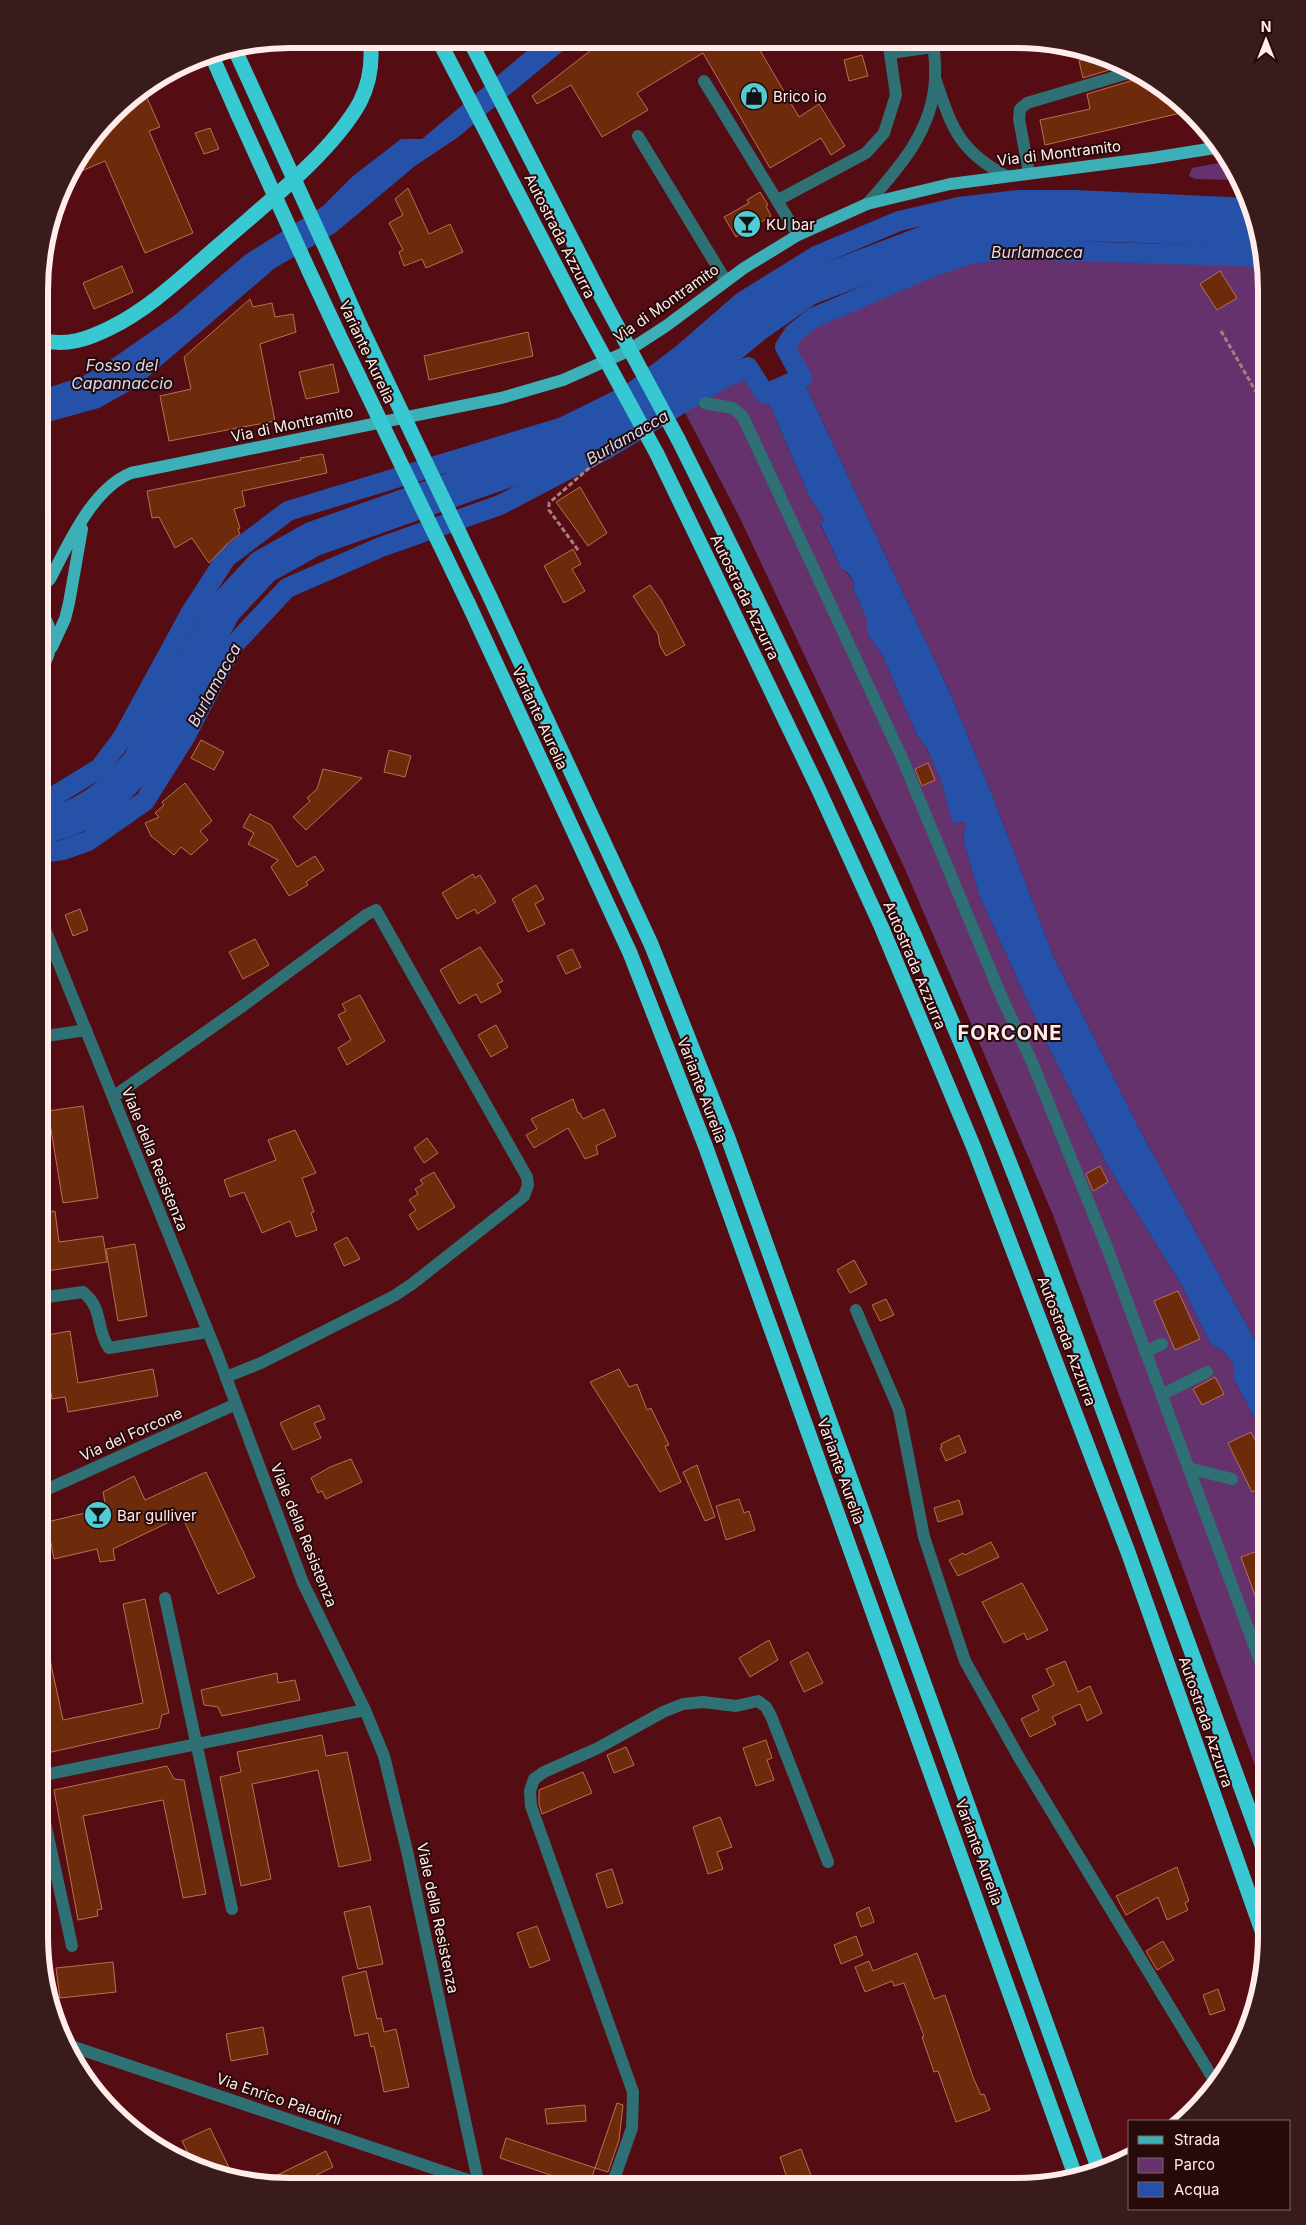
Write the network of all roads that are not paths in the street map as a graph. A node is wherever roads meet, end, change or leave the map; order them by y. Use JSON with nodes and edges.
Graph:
{"nodes":[{"id":1,"x":370,"y":48,"type":"edge"},
{"id":2,"x":442,"y":48,"type":"edge"},
{"id":3,"x":474,"y":48,"type":"edge"},
{"id":4,"x":889,"y":48,"type":"edge"},
{"id":5,"x":933,"y":48,"type":"edge"},
{"id":6,"x":237,"y":53,"type":"edge"},
{"id":7,"x":213,"y":60,"type":"edge"},
{"id":8,"x":1126,"y":74,"type":"edge"},
{"id":9,"x":935,"y":78,"type":"junction"},
{"id":10,"x":704,"y":81,"type":"dead end"},
{"id":11,"x":638,"y":136,"type":"dead end"},
{"id":12,"x":1212,"y":148,"type":"edge"},
{"id":13,"x":1029,"y":173,"type":"junction"},
{"id":14,"x":1006,"y":176,"type":"junction"},
{"id":15,"x":778,"y":200,"type":"junction"},
{"id":16,"x":867,"y":204,"type":"junction"},
{"id":17,"x":798,"y":235,"type":"junction"},
{"id":18,"x":726,"y":281,"type":"junction"},
{"id":19,"x":48,"y":341,"type":"edge"},
{"id":20,"x":705,"y":403,"type":"dead end"},
{"id":21,"x":83,"y":521,"type":"junction"},
{"id":22,"x":48,"y":581,"type":"edge"},
{"id":23,"x":48,"y":623,"type":"edge"},
{"id":24,"x":52,"y":646,"type":"junction"},
{"id":25,"x":48,"y":660,"type":"edge"},
{"id":26,"x":48,"y":937,"type":"edge"},
{"id":27,"x":86,"y":1030,"type":"junction"},
{"id":28,"x":48,"y":1036,"type":"edge"},
{"id":29,"x":113,"y":1097,"type":"junction"},
{"id":30,"x":48,"y":1297,"type":"edge"},
{"id":31,"x":856,"y":1310,"type":"dead end"},
{"id":32,"x":208,"y":1332,"type":"junction"},
{"id":33,"x":1162,"y":1344,"type":"dead end"},
{"id":34,"x":1145,"y":1352,"type":"junction"},
{"id":35,"x":1207,"y":1372,"type":"dead end"},
{"id":36,"x":226,"y":1377,"type":"junction"},
{"id":37,"x":1162,"y":1395,"type":"junction"},
{"id":38,"x":236,"y":1404,"type":"junction"},
{"id":39,"x":1188,"y":1468,"type":"junction"},
{"id":40,"x":1232,"y":1479,"type":"dead end"},
{"id":41,"x":48,"y":1489,"type":"edge"},
{"id":42,"x":165,"y":1598,"type":"dead end"},
{"id":43,"x":1258,"y":1648,"type":"edge"},
{"id":44,"x":365,"y":1710,"type":"junction"},
{"id":45,"x":196,"y":1744,"type":"junction"},
{"id":46,"x":48,"y":1774,"type":"edge"},
{"id":47,"x":1258,"y":1834,"type":"edge"},
{"id":48,"x":48,"y":1837,"type":"edge"},
{"id":49,"x":828,"y":1862,"type":"dead end"},
{"id":50,"x":232,"y":1909,"type":"dead end"},
{"id":51,"x":1258,"y":1920,"type":"edge"},
{"id":52,"x":72,"y":1946,"type":"dead end"},
{"id":53,"x":75,"y":2047,"type":"edge"},
{"id":54,"x":1212,"y":2077,"type":"edge"},
{"id":55,"x":1097,"y":2164,"type":"edge"},
{"id":56,"x":1075,"y":2170,"type":"edge"},
{"id":57,"x":462,"y":2178,"type":"edge"},
{"id":58,"x":479,"y":2178,"type":"edge"},
{"id":59,"x":614,"y":2178,"type":"edge"}],
"edges":[{"from":1,"to":19,"type":"highway"},
{"from":2,"to":51,"type":"highway","name":"Autostrada Azzurra","bridge":true},
{"from":3,"to":47,"type":"highway","name":"Autostrada Azzurra","bridge":true},
{"from":4,"to":15,"type":"street"},
{"from":5,"to":9,"type":"street"},
{"from":6,"to":55,"type":"highway","name":"Variante Aurelia","bridge":true},
{"from":7,"to":56,"type":"highway","name":"Variante Aurelia","bridge":true},
{"from":8,"to":13,"type":"street"},
{"from":9,"to":14,"type":"street"},
{"from":9,"to":16,"type":"street"},
{"from":10,"to":15,"type":"street"},
{"from":11,"to":18,"type":"street"},
{"from":12,"to":13,"type":"main road","name":"Via di Montramito"},
{"from":13,"to":14,"type":"main road","name":"Via di Montramito"},
{"from":14,"to":16,"type":"main road","name":"Via di Montramito"},
{"from":15,"to":17,"type":"street"},
{"from":16,"to":17,"type":"main road","name":"Via di Montramito"},
{"from":17,"to":18,"type":"main road","name":"Via di Montramito"},
{"from":18,"to":21,"type":"main road","name":"Via di Montramito"},
{"from":20,"to":34,"type":"street"},
{"from":21,"to":22,"type":"main road","name":"Via di Montramito"},
{"from":21,"to":24,"type":"main road","name":"Via di Montramito"},
{"from":23,"to":24,"type":"main road"},
{"from":24,"to":25,"type":"main road","name":"Via di Montramito"},
{"from":26,"to":27,"type":"street","name":"Viale della Resistenza"},
{"from":27,"to":28,"type":"street"},
{"from":27,"to":29,"type":"street","name":"Viale della Resistenza"},
{"from":29,"to":32,"type":"street","name":"Viale della Resistenza"},
{"from":29,"to":36,"type":"street"},
{"from":30,"to":32,"type":"street"},
{"from":31,"to":54,"type":"street"},
{"from":32,"to":36,"type":"street","name":"Viale della Resistenza"},
{"from":33,"to":34,"type":"street"},
{"from":34,"to":37,"type":"street"},
{"from":35,"to":37,"type":"street"},
{"from":36,"to":38,"type":"street","name":"Viale della Resistenza"},
{"from":37,"to":39,"type":"street"},
{"from":38,"to":41,"type":"street","name":"Via del Forcone"},
{"from":38,"to":44,"type":"street","name":"Viale della Resistenza"},
{"from":39,"to":40,"type":"street"},
{"from":39,"to":43,"type":"street"},
{"from":42,"to":45,"type":"street"},
{"from":44,"to":45,"type":"street"},
{"from":44,"to":58,"type":"street","name":"Viale della Resistenza"},
{"from":45,"to":46,"type":"street"},
{"from":45,"to":50,"type":"street"},
{"from":48,"to":52,"type":"street"},
{"from":49,"to":59,"type":"street"},
{"from":53,"to":57,"type":"street","name":"Via Enrico Paladini"}]}
